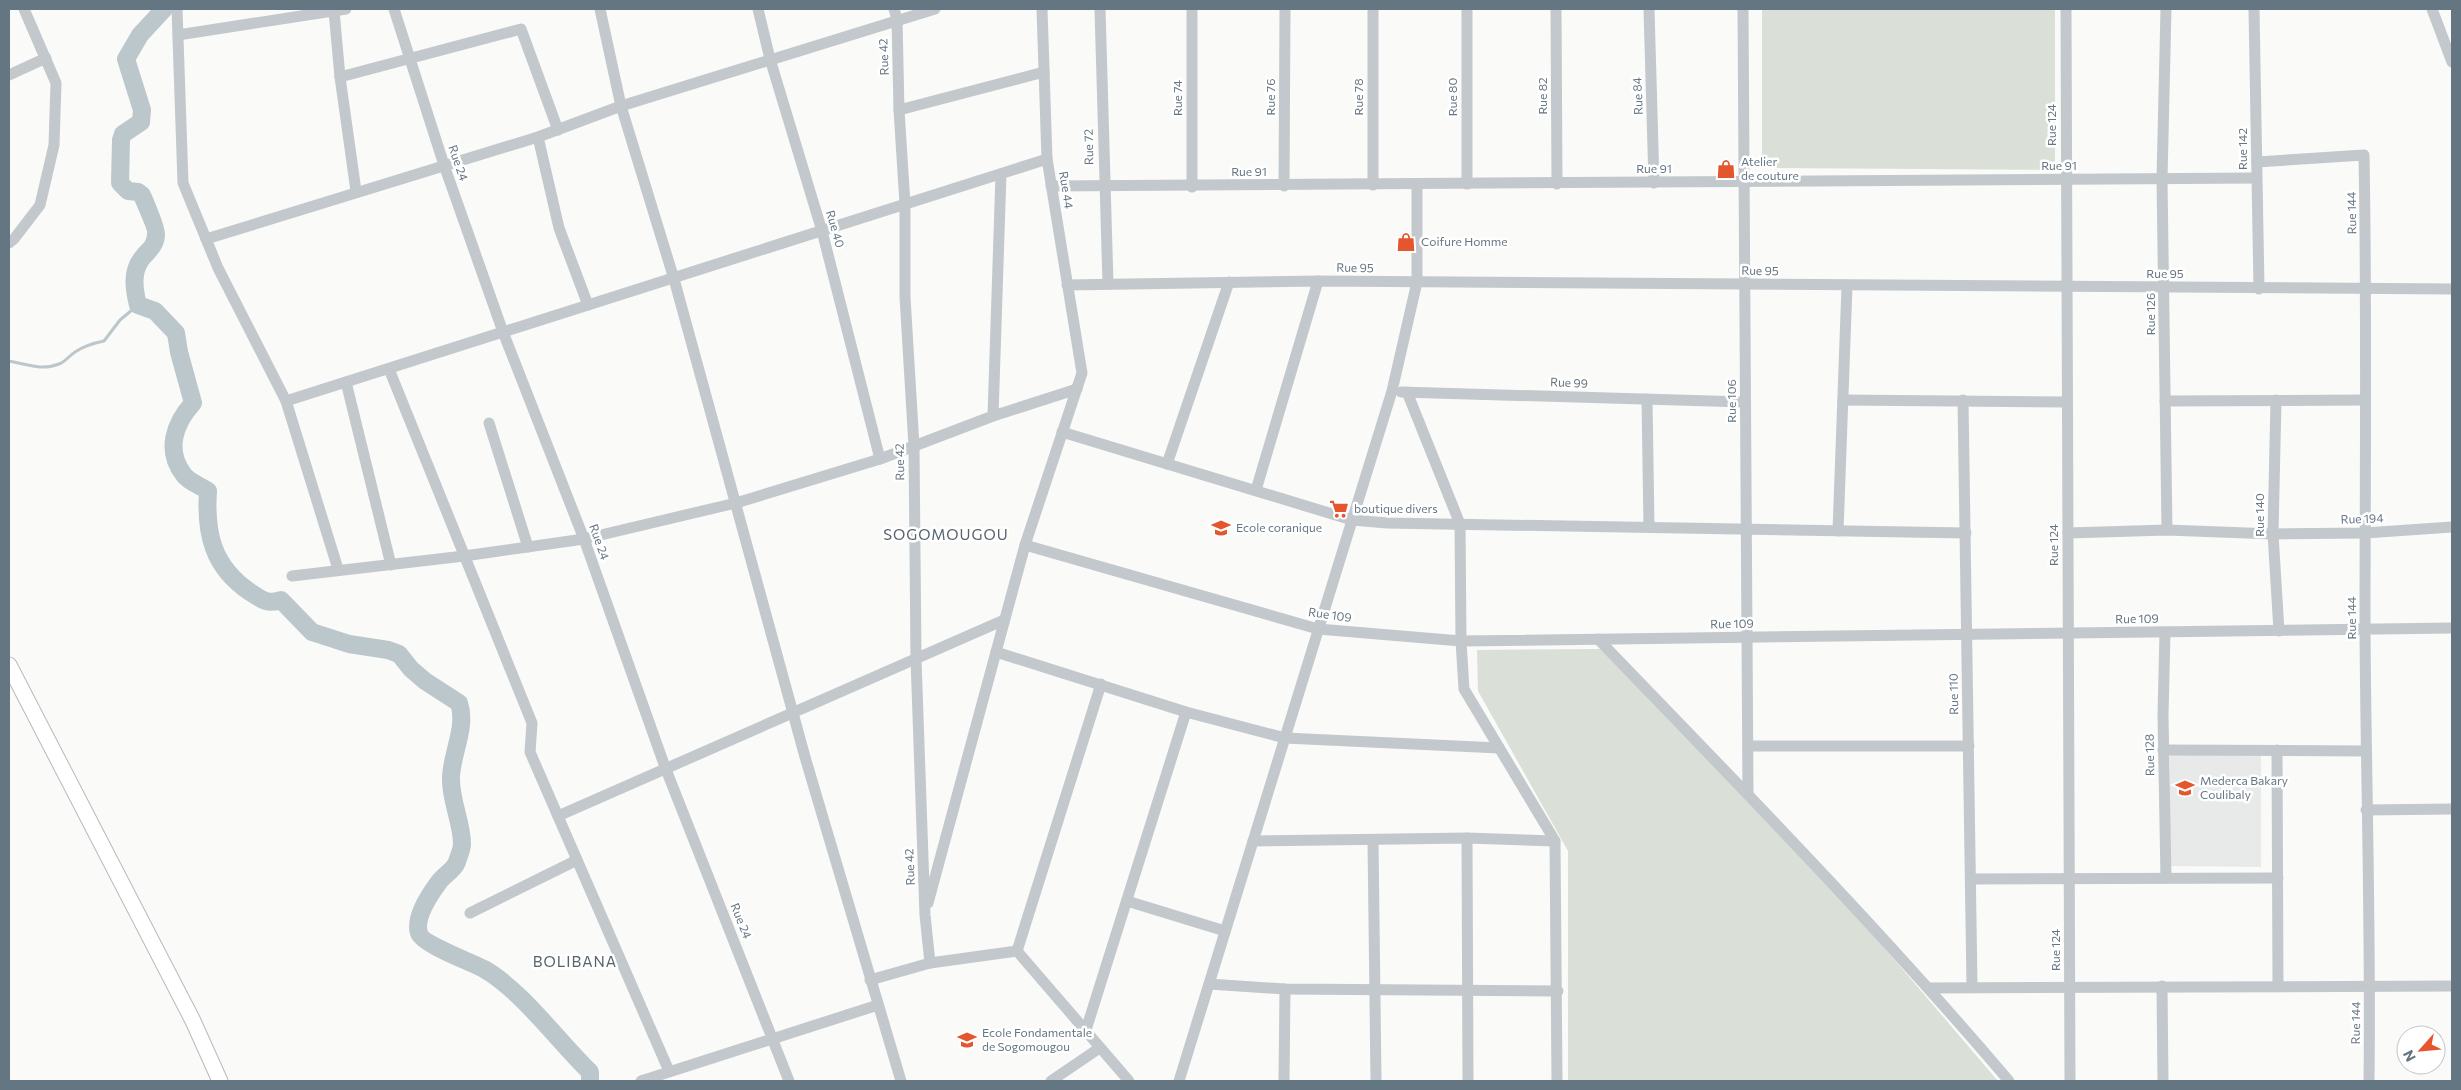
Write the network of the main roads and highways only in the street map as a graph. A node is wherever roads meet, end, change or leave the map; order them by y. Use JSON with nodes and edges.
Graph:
{"nodes":[{"id":1,"x":9,"y":665,"type":"edge"},
{"id":2,"x":220,"y":1081,"type":"edge"}],
"edges":[{"from":1,"to":2,"type":"main road"}]}
